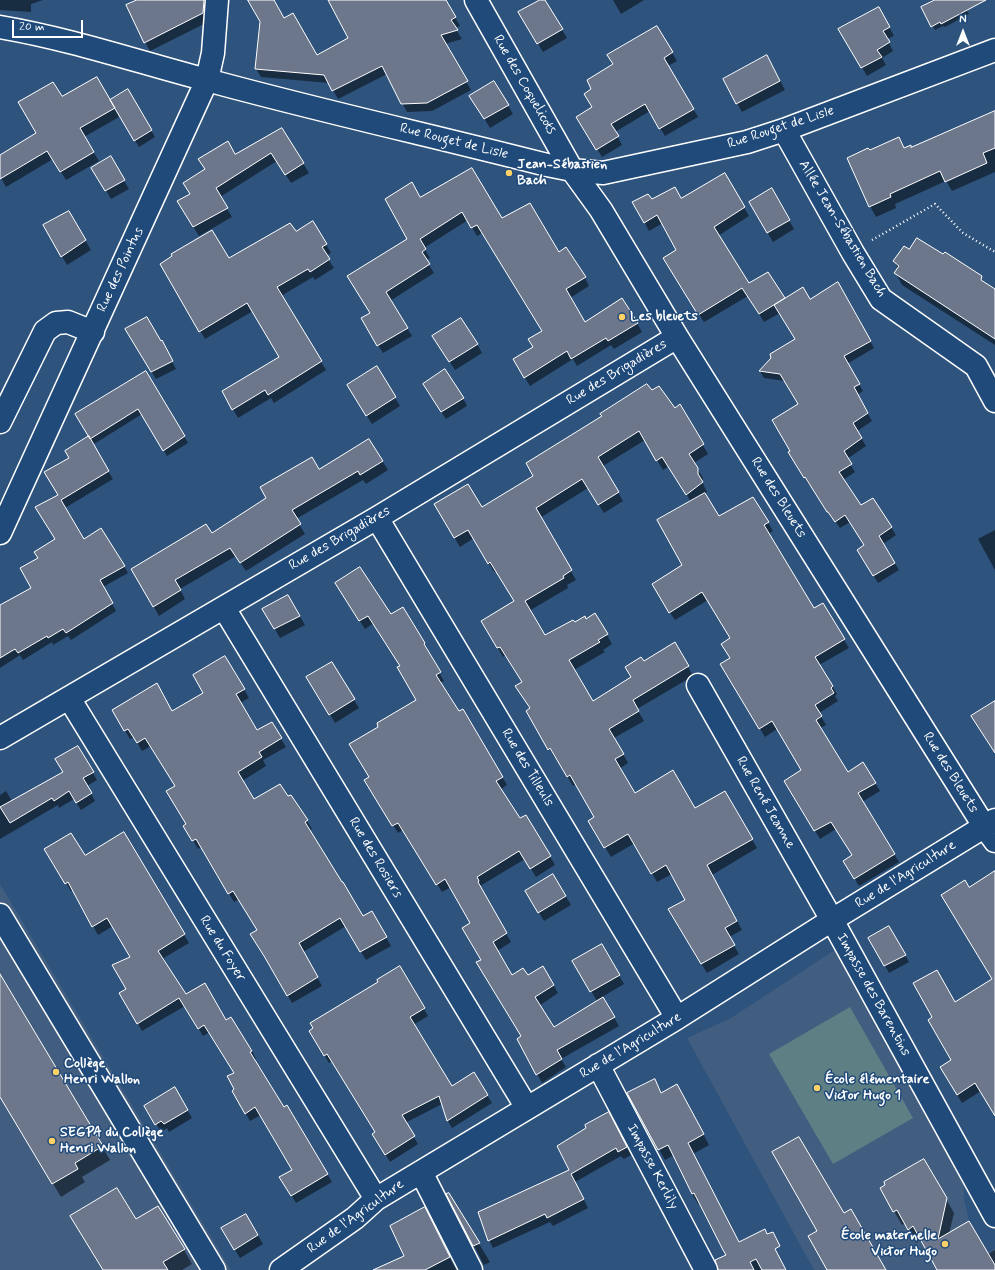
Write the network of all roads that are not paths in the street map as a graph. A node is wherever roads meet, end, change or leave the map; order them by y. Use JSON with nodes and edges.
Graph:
{"nodes":[{"id":1,"x":217,"y":0,"type":"edge"},
{"id":2,"x":476,"y":0,"type":"edge"},
{"id":3,"x":0,"y":27,"type":"edge"},
{"id":4,"x":995,"y":50,"type":"edge"},
{"id":5,"x":207,"y":80,"type":"junction"},
{"id":6,"x":784,"y":130,"type":"junction"},
{"id":7,"x":572,"y":170,"type":"junction"},
{"id":8,"x":93,"y":332,"type":"junction"},
{"id":9,"x":677,"y":337,"type":"junction"},
{"id":10,"x":995,"y":401,"type":"edge"},
{"id":11,"x":0,"y":422,"type":"edge"},
{"id":12,"x":377,"y":518,"type":"junction"},
{"id":13,"x":0,"y":533,"type":"edge"},
{"id":14,"x":224,"y":608,"type":"junction"},
{"id":15,"x":698,"y":685,"type":"dead end"},
{"id":16,"x":69,"y":698,"type":"junction"},
{"id":17,"x":0,"y":738,"type":"edge"},
{"id":18,"x":991,"y":829,"type":"edge"},
{"id":19,"x":0,"y":915,"type":"edge"},
{"id":20,"x":832,"y":920,"type":"junction"},
{"id":21,"x":678,"y":1018,"type":"junction"},
{"id":22,"x":598,"y":1065,"type":"junction"},
{"id":23,"x":527,"y":1108,"type":"junction"},
{"id":24,"x":421,"y":1172,"type":"junction"},
{"id":25,"x":376,"y":1199,"type":"junction"},
{"id":26,"x":995,"y":1216,"type":"edge"},
{"id":27,"x":214,"y":1270,"type":"edge"},
{"id":28,"x":281,"y":1270,"type":"edge"},
{"id":29,"x":471,"y":1270,"type":"edge"},
{"id":30,"x":706,"y":1270,"type":"edge"}],
"edges":[{"from":1,"to":5,"type":"street","name":"Rue des Pointus"},
{"from":2,"to":7,"type":"street","name":"Rue des Coquelicots"},
{"from":3,"to":5,"type":"street","name":"Rue Rouget de Lisle"},
{"from":4,"to":6,"type":"street","name":"Rue Rouget de Lisle"},
{"from":5,"to":7,"type":"street","name":"Rue Rouget de Lisle"},
{"from":5,"to":8,"type":"street","name":"Rue des Pointus"},
{"from":6,"to":7,"type":"street","name":"Rue Rouget de Lisle"},
{"from":6,"to":10,"type":"street","name":"Allée Jean-Sébastien Bach"},
{"from":7,"to":9,"type":"street","name":"Rue des Bleuets"},
{"from":8,"to":11,"type":"street"},
{"from":8,"to":13,"type":"street","name":"Rue des Pointus"},
{"from":9,"to":12,"type":"street","name":"Rue des Brigadières"},
{"from":9,"to":18,"type":"street","name":"Rue des Bleuets"},
{"from":12,"to":14,"type":"street","name":"Rue des Brigadières"},
{"from":12,"to":21,"type":"street","name":"Rue des Tilleuls"},
{"from":14,"to":16,"type":"street","name":"Rue des Brigadières"},
{"from":14,"to":23,"type":"street","name":"Rue des Rosiers"},
{"from":15,"to":20,"type":"street","name":"Rue René Jeanne"},
{"from":16,"to":17,"type":"street","name":"Rue des Brigadières"},
{"from":16,"to":25,"type":"street","name":"Rue du Foyer"},
{"from":18,"to":20,"type":"street","name":"Rue de l'Agriculture"},
{"from":19,"to":27,"type":"street"},
{"from":20,"to":21,"type":"street","name":"Rue de l'Agriculture"},
{"from":20,"to":26,"type":"street","name":"Impasse des Barentins"},
{"from":21,"to":22,"type":"street","name":"Rue de l'Agriculture"},
{"from":22,"to":23,"type":"street","name":"Rue de l'Agriculture"},
{"from":22,"to":30,"type":"street","name":"Impasse Kerlily"},
{"from":23,"to":24,"type":"street","name":"Rue de l'Agriculture"},
{"from":24,"to":25,"type":"street","name":"Rue de l'Agriculture"},
{"from":24,"to":29,"type":"street"},
{"from":25,"to":28,"type":"street","name":"Rue de l'Agriculture"}]}
